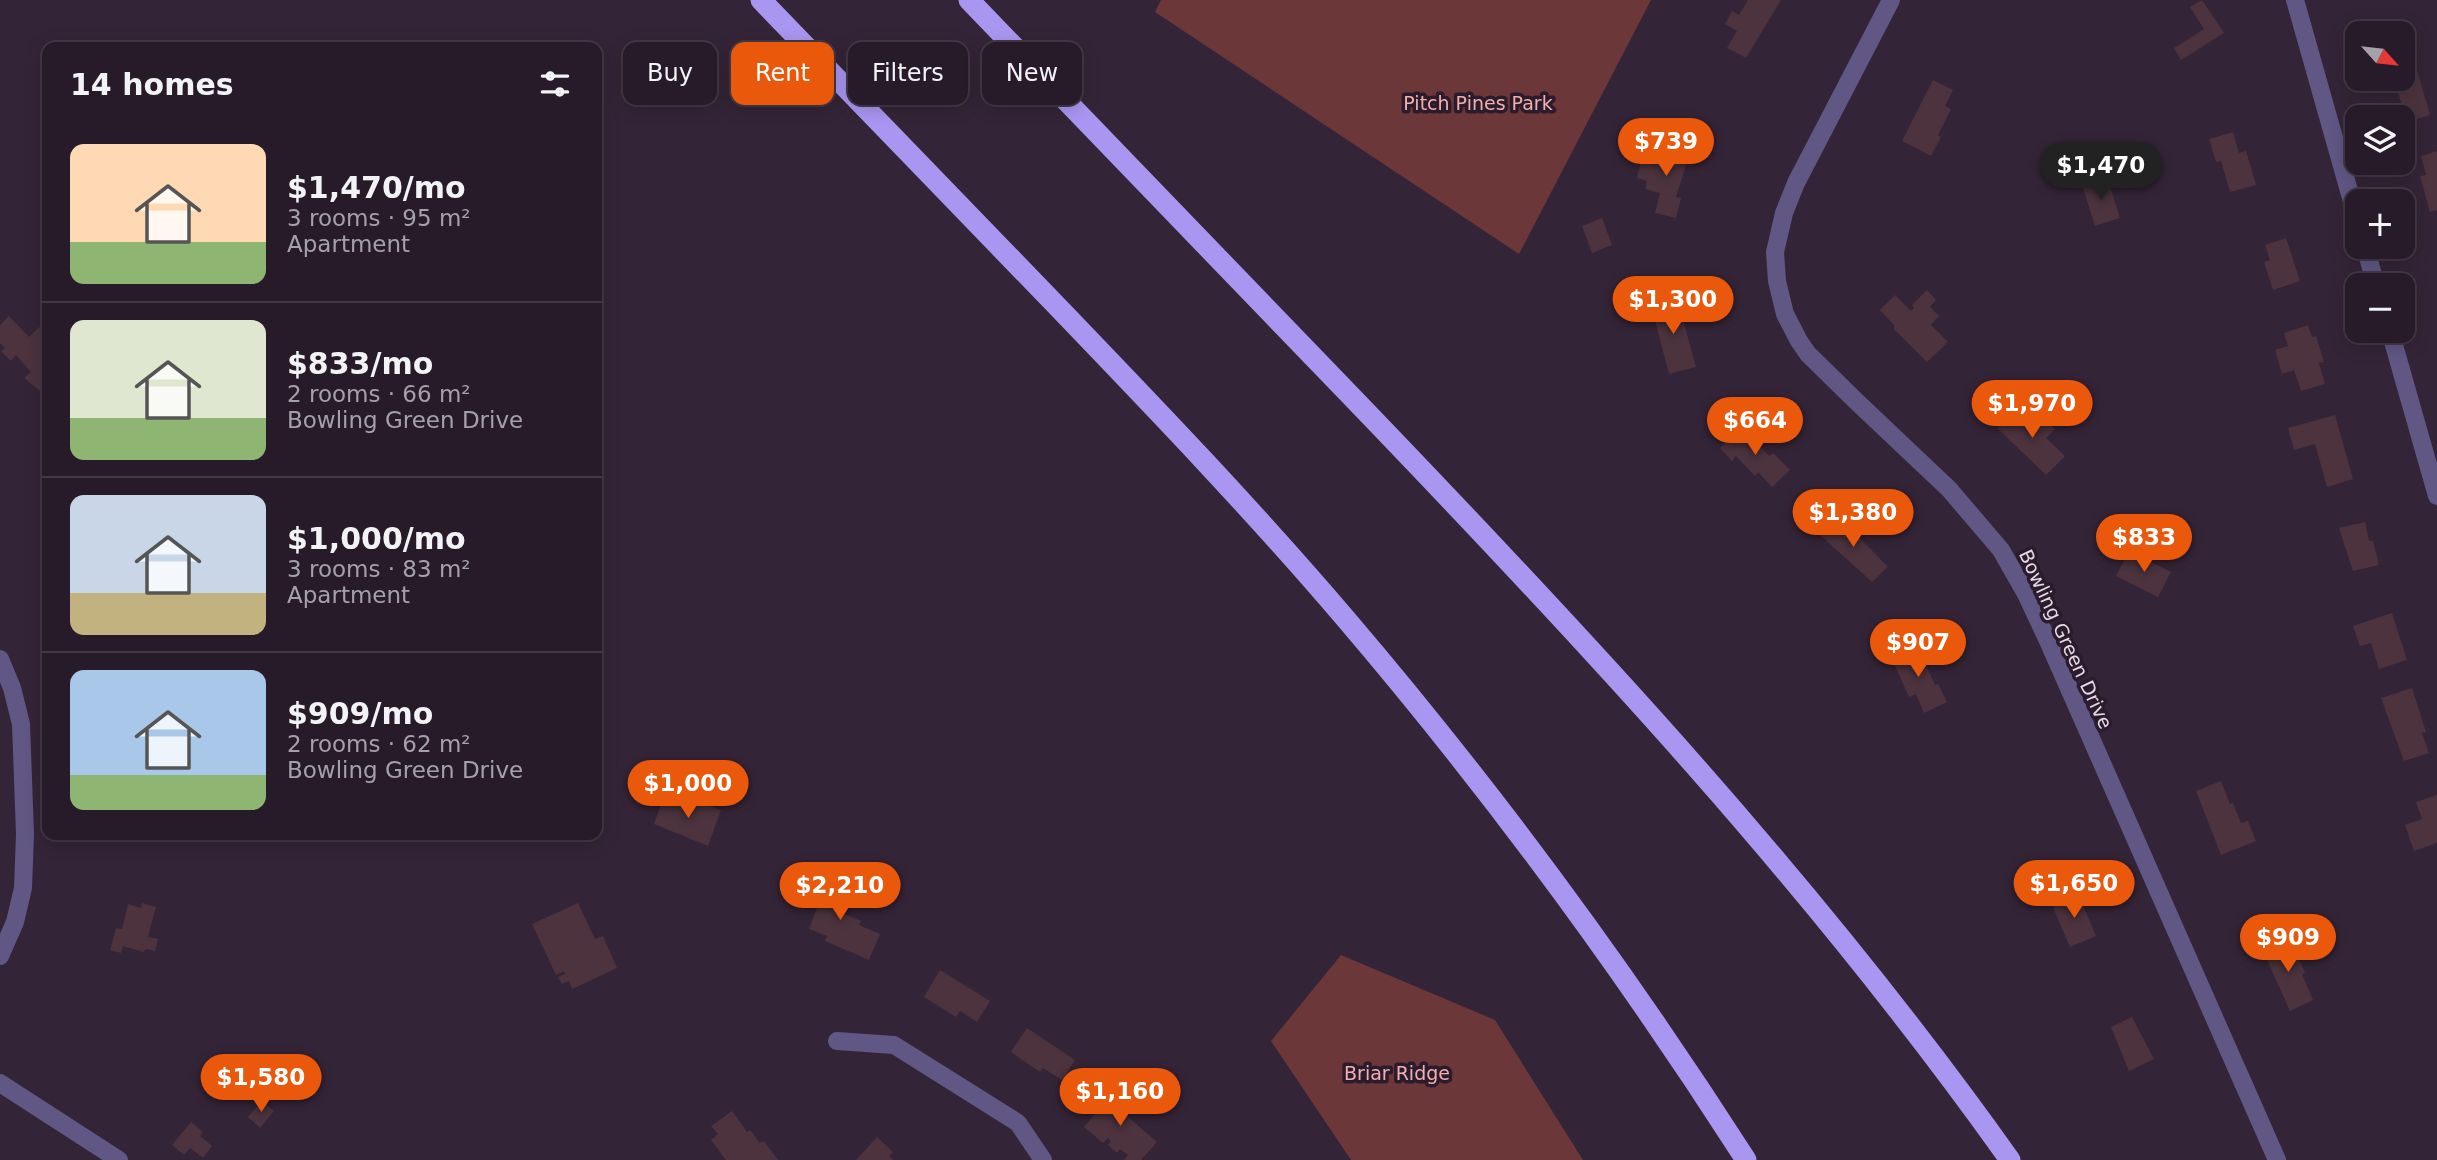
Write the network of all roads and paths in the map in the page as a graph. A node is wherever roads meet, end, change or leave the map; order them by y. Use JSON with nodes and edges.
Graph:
{"nodes":[{"id":1,"x":761,"y":0,"type":"edge"},
{"id":2,"x":969,"y":0,"type":"edge"},
{"id":3,"x":1891,"y":0,"type":"edge"},
{"id":4,"x":2295,"y":0,"type":"edge"},
{"id":5,"x":2349,"y":189,"type":"edge"},
{"id":6,"x":2392,"y":343,"type":"edge"},
{"id":7,"x":2437,"y":496,"type":"edge"},
{"id":8,"x":0,"y":659,"type":"edge"},
{"id":9,"x":0,"y":956,"type":"edge"},
{"id":10,"x":836,"y":1041,"type":"dead end"},
{"id":11,"x":0,"y":1083,"type":"edge"},
{"id":12,"x":119,"y":1160,"type":"edge"},
{"id":13,"x":1043,"y":1160,"type":"edge"},
{"id":14,"x":1746,"y":1160,"type":"edge"},
{"id":15,"x":2010,"y":1160,"type":"edge"},
{"id":16,"x":2277,"y":1160,"type":"edge"}],
"edges":[{"from":1,"to":14,"type":"highway"},
{"from":2,"to":15,"type":"highway"},
{"from":3,"to":16,"type":"street","name":"Bowling Green Drive"},
{"from":4,"to":5,"type":"street"},
{"from":6,"to":7,"type":"street"},
{"from":8,"to":9,"type":"street"},
{"from":10,"to":13,"type":"street"},
{"from":11,"to":12,"type":"street"}]}
